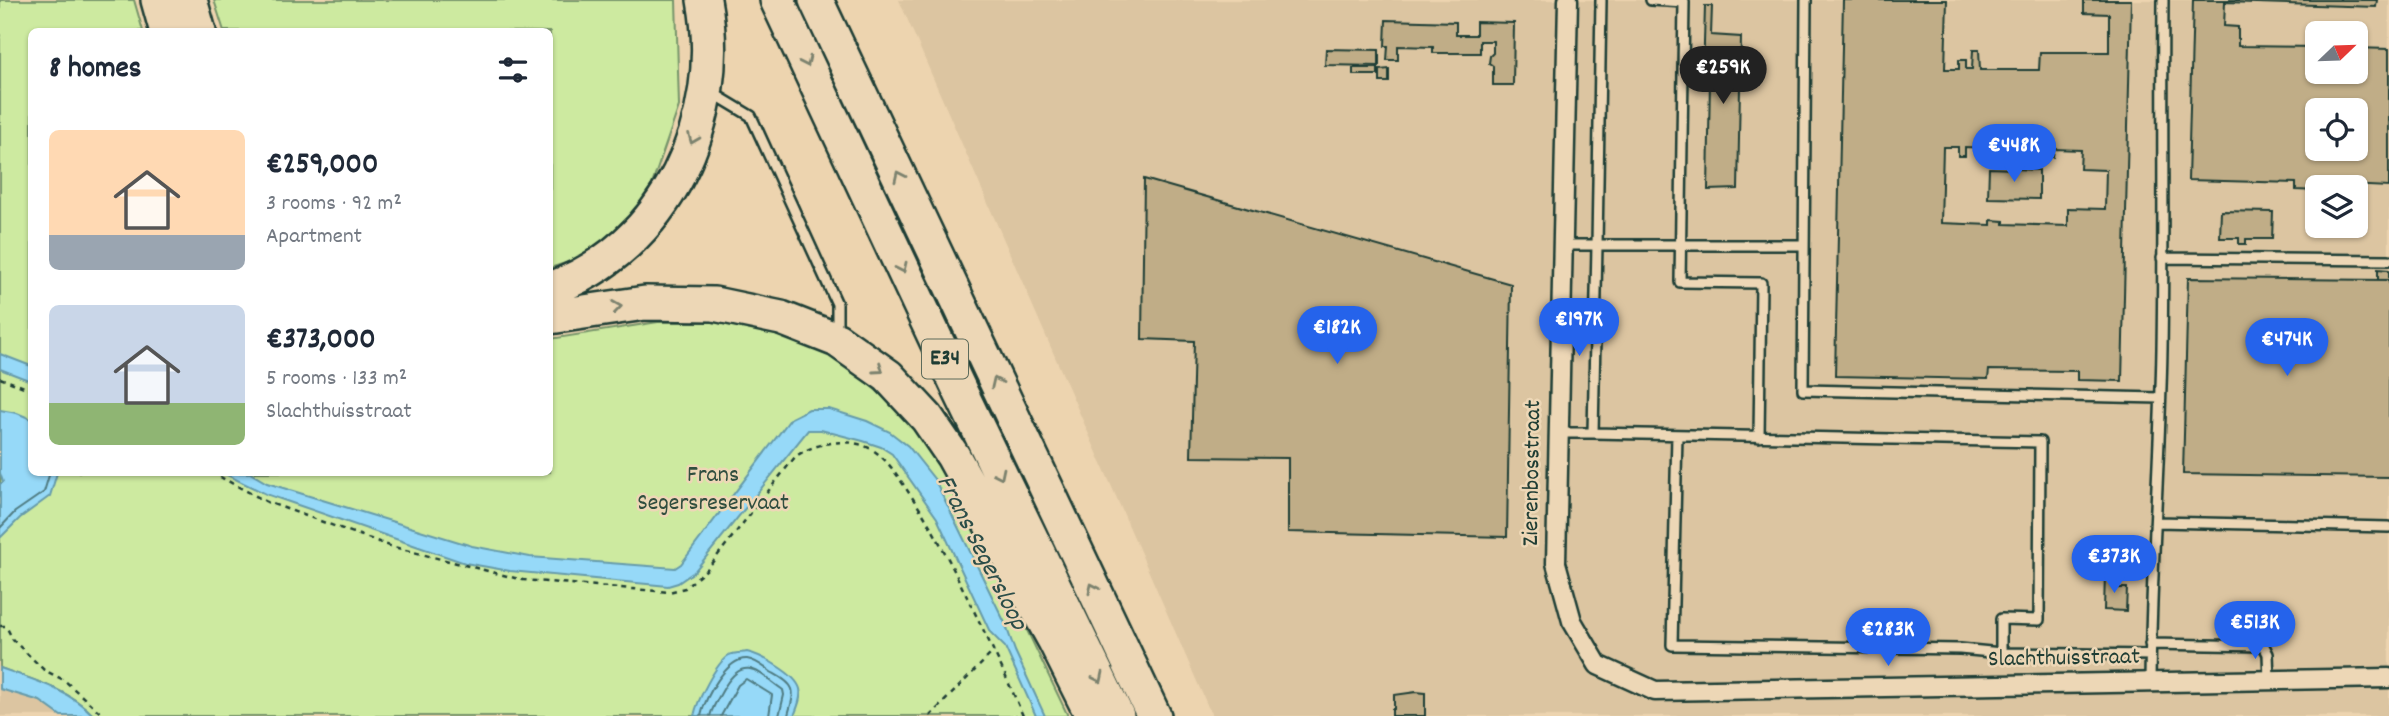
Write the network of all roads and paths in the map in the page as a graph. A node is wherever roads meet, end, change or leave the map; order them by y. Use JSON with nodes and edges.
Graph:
{"nodes":[{"id":1,"x":159,"y":0,"type":"edge"},
{"id":2,"x":190,"y":0,"type":"edge"},
{"id":3,"x":704,"y":0,"type":"edge"},
{"id":4,"x":778,"y":0,"type":"edge"},
{"id":5,"x":816,"y":0,"type":"edge"},
{"id":6,"x":1568,"y":0,"type":"edge"},
{"id":7,"x":1601,"y":0,"type":"edge"},
{"id":8,"x":1651,"y":0,"type":"edge"},
{"id":9,"x":1806,"y":0,"type":"edge"},
{"id":10,"x":2163,"y":0,"type":"edge"},
{"id":11,"x":166,"y":28,"type":"edge"},
{"id":12,"x":198,"y":28,"type":"edge"},
{"id":13,"x":706,"y":89,"type":"junction"},
{"id":14,"x":1563,"y":245,"type":"junction"},
{"id":15,"x":1597,"y":245,"type":"junction"},
{"id":16,"x":1680,"y":245,"type":"junction"},
{"id":17,"x":1804,"y":245,"type":"junction"},
{"id":18,"x":2162,"y":258,"type":"junction"},
{"id":19,"x":2389,"y":260,"type":"edge"},
{"id":20,"x":553,"y":287,"type":"edge"},
{"id":21,"x":553,"y":317,"type":"edge"},
{"id":22,"x":837,"y":340,"type":"junction"},
{"id":23,"x":0,"y":378,"type":"edge"},
{"id":24,"x":28,"y":388,"type":"edge"},
{"id":25,"x":2160,"y":398,"type":"junction"},
{"id":26,"x":1559,"y":433,"type":"junction"},
{"id":27,"x":1593,"y":433,"type":"junction"},
{"id":28,"x":1677,"y":435,"type":"junction"},
{"id":29,"x":1759,"y":437,"type":"junction"},
{"id":30,"x":218,"y":476,"type":"edge"},
{"id":31,"x":2157,"y":522,"type":"junction"},
{"id":32,"x":2389,"y":527,"type":"edge"},
{"id":33,"x":0,"y":626,"type":"edge"},
{"id":34,"x":2151,"y":644,"type":"junction"},
{"id":35,"x":994,"y":651,"type":"junction"},
{"id":36,"x":2001,"y":653,"type":"junction"},
{"id":37,"x":2150,"y":655,"type":"junction"},
{"id":38,"x":2389,"y":678,"type":"edge"},
{"id":39,"x":2269,"y":680,"type":"junction"},
{"id":40,"x":2150,"y":682,"type":"junction"},
{"id":41,"x":1655,"y":691,"type":"joint"},
{"id":42,"x":104,"y":716,"type":"edge"},
{"id":43,"x":930,"y":716,"type":"edge"},
{"id":44,"x":1023,"y":716,"type":"edge"},
{"id":45,"x":1097,"y":716,"type":"edge"},
{"id":46,"x":1117,"y":716,"type":"edge"},
{"id":47,"x":1154,"y":716,"type":"edge"}],
"edges":[{"from":1,"to":11,"type":"highway"},
{"from":2,"to":12,"type":"highway"},
{"from":3,"to":13,"type":"highway"},
{"from":4,"to":46,"type":"highway","number":"E34","one_way":true},
{"from":47,"to":5,"type":"highway","number":"E34","one_way":true},
{"from":6,"to":14,"type":"street","name":"Zierenbosstraat"},
{"from":7,"to":15,"type":"lane"},
{"from":8,"to":16,"type":"lane"},
{"from":9,"to":17,"type":"lane"},
{"from":10,"to":18,"type":"lane"},
{"from":13,"to":20,"type":"highway","one_way":true},
{"from":13,"to":22,"type":"lane"},
{"from":14,"to":15,"type":"lane"},
{"from":14,"to":26,"type":"street","name":"Zierenbosstraat"},
{"from":15,"to":16,"type":"lane"},
{"from":15,"to":27,"type":"lane"},
{"from":16,"to":17,"type":"lane"},
{"from":16,"to":29,"type":"lane"},
{"from":17,"to":25,"type":"lane"},
{"from":18,"to":19,"type":"lane"},
{"from":18,"to":25,"type":"lane"},
{"from":21,"to":22,"type":"highway","number":"E34","one_way":true},
{"from":22,"to":45,"type":"highway","number":"E34","one_way":true},
{"from":23,"to":24,"type":"path"},
{"from":25,"to":31,"type":"lane"},
{"from":26,"to":27,"type":"lane"},
{"from":26,"to":41,"type":"street","name":"Zierenbosstraat"},
{"from":27,"to":28,"type":"lane"},
{"from":28,"to":29,"type":"lane"},
{"from":28,"to":36,"type":"lane"},
{"from":29,"to":36,"type":"lane"},
{"from":30,"to":35,"type":"path"},
{"from":31,"to":32,"type":"lane"},
{"from":31,"to":34,"type":"lane"},
{"from":33,"to":42,"type":"path"},
{"from":34,"to":37,"type":"lane"},
{"from":34,"to":39,"type":"lane"},
{"from":35,"to":43,"type":"path"},
{"from":35,"to":44,"type":"path"},
{"from":36,"to":37,"type":"lane"},
{"from":37,"to":40,"type":"lane"},
{"from":38,"to":39,"type":"street","name":"Slachthuisstraat"},
{"from":39,"to":40,"type":"street","name":"Slachthuisstraat"},
{"from":40,"to":41,"type":"street","name":"Slachthuisstraat"}]}
